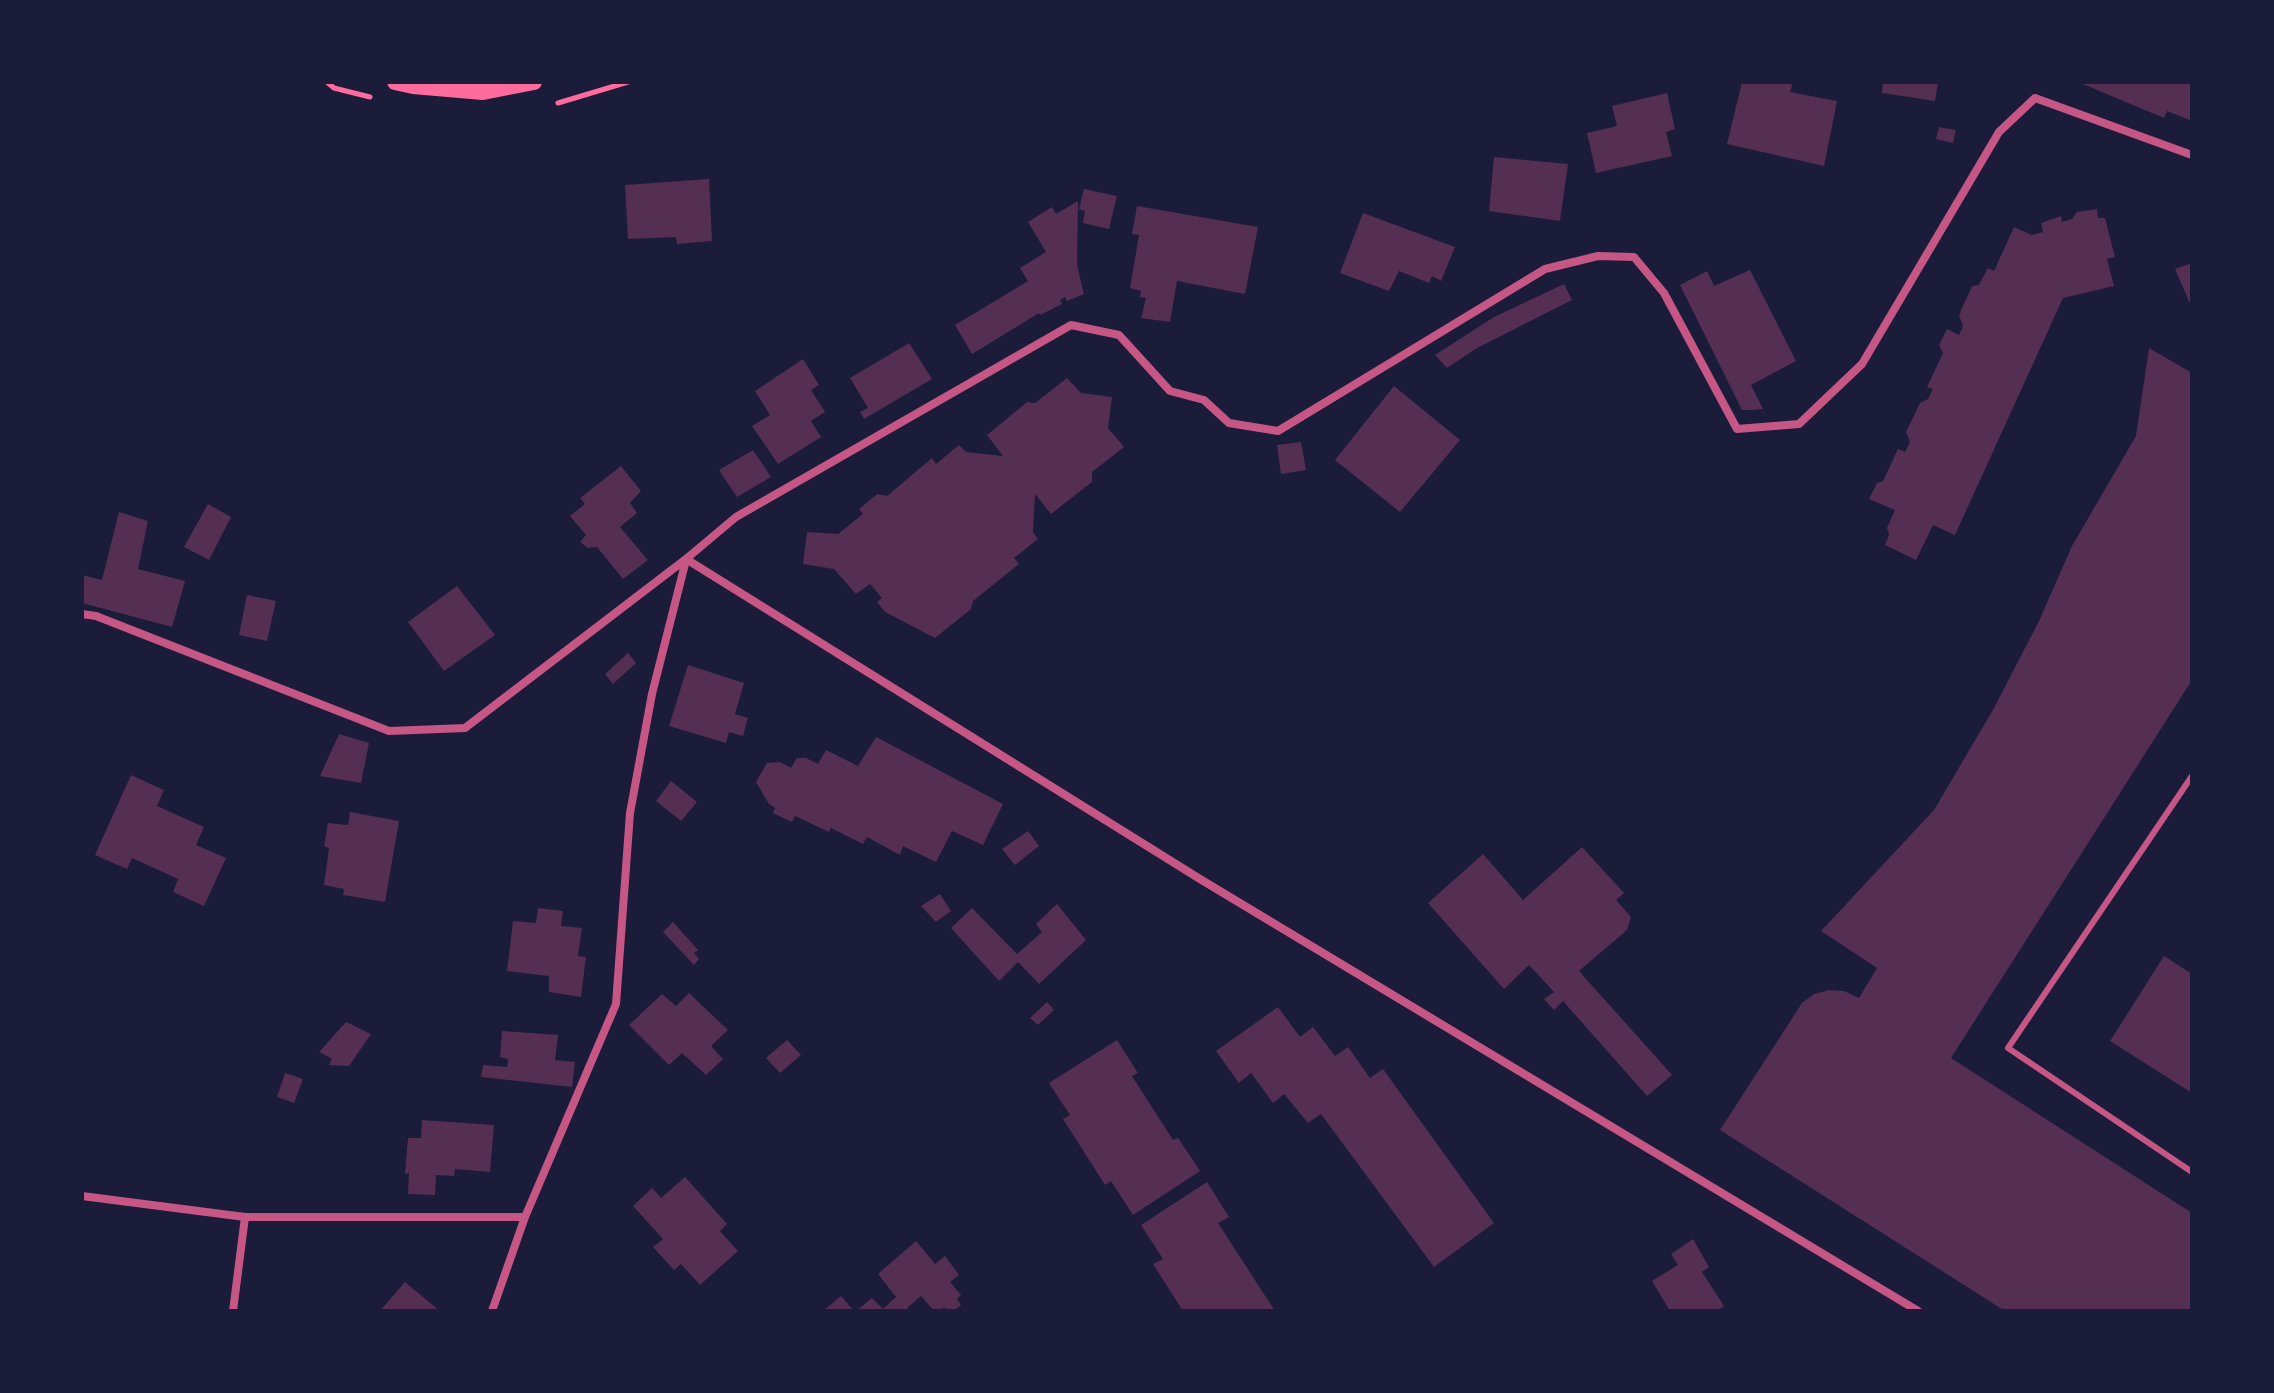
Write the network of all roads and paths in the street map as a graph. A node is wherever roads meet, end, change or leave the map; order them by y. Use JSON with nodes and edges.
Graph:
{"nodes":[{"id":1,"x":395,"y":82,"type":"edge"},
{"id":2,"x":534,"y":82,"type":"edge"},
{"id":3,"x":2192,"y":155,"type":"edge"},
{"id":4,"x":686,"y":559,"type":"junction"},
{"id":5,"x":82,"y":614,"type":"edge"},
{"id":6,"x":2192,"y":776,"type":"edge"},
{"id":7,"x":2192,"y":1172,"type":"edge"},
{"id":8,"x":82,"y":1196,"type":"edge"},
{"id":9,"x":245,"y":1217,"type":"junction"},
{"id":10,"x":525,"y":1217,"type":"junction"},
{"id":11,"x":233,"y":1311,"type":"edge"},
{"id":12,"x":492,"y":1311,"type":"edge"},
{"id":13,"x":1918,"y":1311,"type":"edge"}],
"edges":[{"from":1,"to":2,"type":"main road"},
{"from":3,"to":4,"type":"street"},
{"from":4,"to":5,"type":"street"},
{"from":4,"to":10,"type":"street"},
{"from":4,"to":13,"type":"street"},
{"from":6,"to":7,"type":"lane"},
{"from":8,"to":9,"type":"street"},
{"from":9,"to":10,"type":"street"},
{"from":9,"to":11,"type":"street"},
{"from":10,"to":12,"type":"street"}]}
